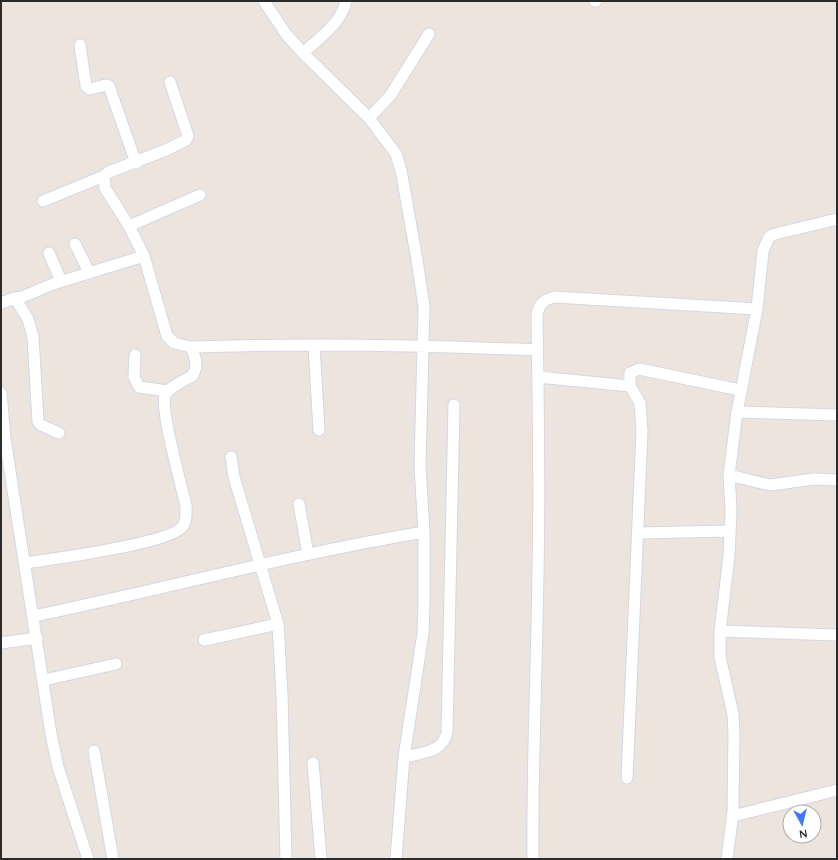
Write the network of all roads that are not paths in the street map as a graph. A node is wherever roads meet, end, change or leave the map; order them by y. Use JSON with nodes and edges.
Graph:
{"nodes":[{"id":1,"x":264,"y":1,"type":"edge"},
{"id":2,"x":346,"y":1,"type":"edge"},
{"id":3,"x":429,"y":34,"type":"dead end"},
{"id":4,"x":80,"y":45,"type":"dead end"},
{"id":5,"x":303,"y":54,"type":"junction"},
{"id":6,"x":170,"y":82,"type":"dead end"},
{"id":7,"x":369,"y":118,"type":"junction"},
{"id":8,"x":136,"y":162,"type":"junction"},
{"id":9,"x":104,"y":176,"type":"junction"},
{"id":10,"x":200,"y":195,"type":"dead end"},
{"id":11,"x":43,"y":201,"type":"dead end"},
{"id":12,"x":837,"y":219,"type":"edge"},
{"id":13,"x":129,"y":226,"type":"junction"},
{"id":14,"x":75,"y":244,"type":"dead end"},
{"id":15,"x":49,"y":253,"type":"dead end"},
{"id":16,"x":144,"y":256,"type":"junction"},
{"id":17,"x":89,"y":272,"type":"junction"},
{"id":18,"x":62,"y":281,"type":"junction"},
{"id":19,"x":15,"y":298,"type":"junction"},
{"id":20,"x":1,"y":304,"type":"edge"},
{"id":21,"x":756,"y":309,"type":"junction"},
{"id":22,"x":314,"y":345,"type":"junction"},
{"id":23,"x":422,"y":345,"type":"junction"},
{"id":24,"x":191,"y":347,"type":"junction"},
{"id":25,"x":537,"y":350,"type":"junction"},
{"id":26,"x":135,"y":355,"type":"dead end"},
{"id":27,"x":538,"y":377,"type":"junction"},
{"id":28,"x":630,"y":386,"type":"junction"},
{"id":29,"x":740,"y":390,"type":"junction"},
{"id":30,"x":168,"y":391,"type":"junction"},
{"id":31,"x":1,"y":393,"type":"edge"},
{"id":32,"x":454,"y":405,"type":"dead end"},
{"id":33,"x":736,"y":412,"type":"junction"},
{"id":34,"x":837,"y":416,"type":"edge"},
{"id":35,"x":319,"y":430,"type":"dead end"},
{"id":36,"x":60,"y":433,"type":"dead end"},
{"id":37,"x":231,"y":457,"type":"dead end"},
{"id":38,"x":729,"y":475,"type":"junction"},
{"id":39,"x":837,"y":480,"type":"edge"},
{"id":40,"x":299,"y":504,"type":"dead end"},
{"id":41,"x":729,"y":531,"type":"junction"},
{"id":42,"x":424,"y":532,"type":"junction"},
{"id":43,"x":638,"y":532,"type":"junction"},
{"id":44,"x":308,"y":554,"type":"junction"},
{"id":45,"x":26,"y":563,"type":"junction"},
{"id":46,"x":260,"y":564,"type":"junction"},
{"id":47,"x":34,"y":616,"type":"junction"},
{"id":48,"x":278,"y":624,"type":"junction"},
{"id":49,"x":720,"y":630,"type":"junction"},
{"id":50,"x":837,"y":635,"type":"edge"},
{"id":51,"x":37,"y":638,"type":"junction"},
{"id":52,"x":204,"y":640,"type":"dead end"},
{"id":53,"x":1,"y":643,"type":"edge"},
{"id":54,"x":116,"y":664,"type":"dead end"},
{"id":55,"x":44,"y":680,"type":"junction"},
{"id":56,"x":94,"y":751,"type":"dead end"},
{"id":57,"x":404,"y":757,"type":"junction"},
{"id":58,"x":314,"y":763,"type":"dead end"},
{"id":59,"x":627,"y":778,"type":"dead end"},
{"id":60,"x":837,"y":790,"type":"edge"},
{"id":61,"x":733,"y":816,"type":"junction"},
{"id":62,"x":88,"y":859,"type":"edge"},
{"id":63,"x":113,"y":859,"type":"edge"},
{"id":64,"x":286,"y":859,"type":"edge"},
{"id":65,"x":321,"y":859,"type":"edge"},
{"id":66,"x":396,"y":859,"type":"edge"},
{"id":67,"x":533,"y":859,"type":"edge"},
{"id":68,"x":727,"y":859,"type":"edge"}],
"edges":[{"from":1,"to":5,"type":"street"},
{"from":2,"to":5,"type":"street"},
{"from":3,"to":7,"type":"street"},
{"from":4,"to":8,"type":"street"},
{"from":5,"to":7,"type":"street"},
{"from":6,"to":8,"type":"street"},
{"from":7,"to":23,"type":"street"},
{"from":8,"to":9,"type":"street"},
{"from":9,"to":11,"type":"street"},
{"from":9,"to":13,"type":"street"},
{"from":10,"to":13,"type":"street"},
{"from":12,"to":21,"type":"street"},
{"from":13,"to":16,"type":"street"},
{"from":14,"to":17,"type":"street"},
{"from":15,"to":18,"type":"street"},
{"from":16,"to":17,"type":"street"},
{"from":16,"to":24,"type":"street"},
{"from":17,"to":18,"type":"street"},
{"from":18,"to":19,"type":"street"},
{"from":19,"to":20,"type":"street"},
{"from":19,"to":36,"type":"street"},
{"from":21,"to":25,"type":"street"},
{"from":21,"to":29,"type":"street"},
{"from":22,"to":23,"type":"street"},
{"from":22,"to":24,"type":"street"},
{"from":22,"to":35,"type":"street"},
{"from":23,"to":25,"type":"street"},
{"from":23,"to":42,"type":"street"},
{"from":24,"to":30,"type":"street"},
{"from":25,"to":27,"type":"street"},
{"from":26,"to":30,"type":"street"},
{"from":27,"to":28,"type":"street"},
{"from":27,"to":67,"type":"street"},
{"from":28,"to":29,"type":"street"},
{"from":28,"to":43,"type":"street"},
{"from":29,"to":33,"type":"street"},
{"from":30,"to":45,"type":"street"},
{"from":31,"to":45,"type":"street"},
{"from":32,"to":57,"type":"street"},
{"from":33,"to":34,"type":"street"},
{"from":33,"to":38,"type":"street"},
{"from":37,"to":46,"type":"street"},
{"from":38,"to":39,"type":"street"},
{"from":38,"to":41,"type":"street"},
{"from":40,"to":44,"type":"street"},
{"from":41,"to":43,"type":"street"},
{"from":41,"to":49,"type":"street"},
{"from":42,"to":44,"type":"street"},
{"from":42,"to":57,"type":"street"},
{"from":43,"to":59,"type":"street"},
{"from":44,"to":46,"type":"street"},
{"from":45,"to":47,"type":"street"},
{"from":46,"to":47,"type":"street"},
{"from":46,"to":48,"type":"street"},
{"from":47,"to":51,"type":"street"},
{"from":48,"to":52,"type":"street"},
{"from":48,"to":64,"type":"street"},
{"from":49,"to":50,"type":"street"},
{"from":49,"to":61,"type":"street"},
{"from":51,"to":53,"type":"street"},
{"from":51,"to":55,"type":"street"},
{"from":54,"to":55,"type":"street"},
{"from":55,"to":62,"type":"street"},
{"from":56,"to":63,"type":"street"},
{"from":57,"to":66,"type":"street"},
{"from":58,"to":65,"type":"street"},
{"from":60,"to":61,"type":"street"},
{"from":61,"to":68,"type":"street"}]}
